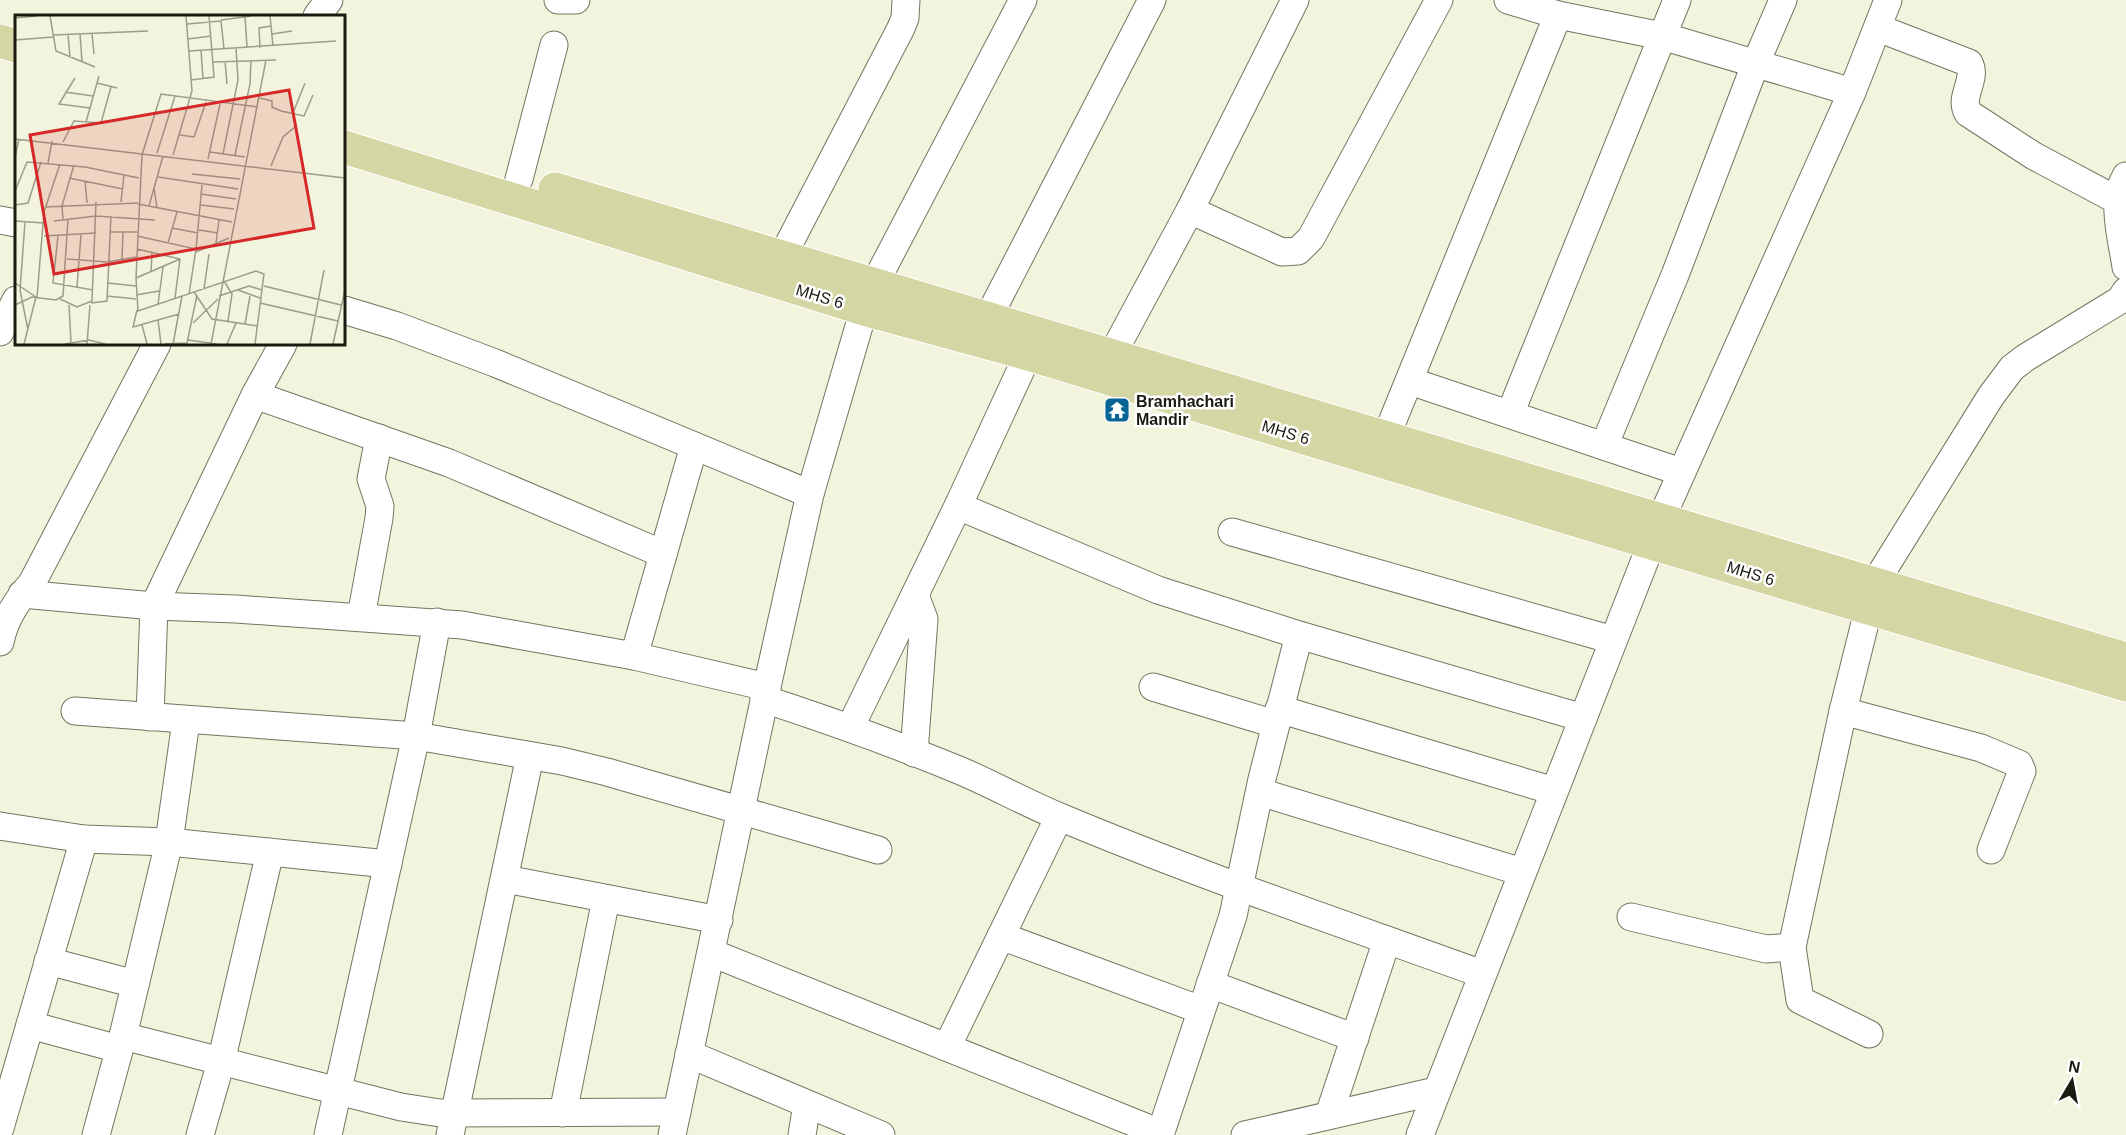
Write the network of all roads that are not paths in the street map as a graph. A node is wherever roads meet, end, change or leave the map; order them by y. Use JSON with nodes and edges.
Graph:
{"nodes":[{"id":1,"x":329,"y":0,"type":"edge"},
{"id":2,"x":558,"y":0,"type":"edge"},
{"id":3,"x":576,"y":0,"type":"edge"},
{"id":4,"x":906,"y":0,"type":"edge"},
{"id":5,"x":1023,"y":0,"type":"edge"},
{"id":6,"x":1152,"y":0,"type":"edge"},
{"id":7,"x":1295,"y":0,"type":"edge"},
{"id":8,"x":1438,"y":0,"type":"edge"},
{"id":9,"x":1508,"y":0,"type":"edge"},
{"id":10,"x":1677,"y":0,"type":"edge"},
{"id":11,"x":1783,"y":0,"type":"edge"},
{"id":12,"x":1888,"y":0,"type":"edge"},
{"id":13,"x":318,"y":15,"type":"edge"},
{"id":14,"x":1558,"y":15,"type":"junction"},
{"id":15,"x":0,"y":24,"type":"edge"},
{"id":16,"x":1878,"y":28,"type":"junction"},
{"id":17,"x":15,"y":29,"type":"edge"},
{"id":18,"x":1662,"y":36,"type":"junction"},
{"id":19,"x":0,"y":41,"type":"edge"},
{"id":20,"x":554,"y":45,"type":"dead end"},
{"id":21,"x":15,"y":46,"type":"edge"},
{"id":22,"x":1755,"y":65,"type":"junction"},
{"id":23,"x":1852,"y":92,"type":"junction"},
{"id":24,"x":345,"y":126,"type":"edge"},
{"id":25,"x":345,"y":147,"type":"edge"},
{"id":26,"x":2126,"y":176,"type":"edge"},
{"id":27,"x":519,"y":178,"type":"junction"},
{"id":28,"x":2122,"y":203,"type":"edge"},
{"id":29,"x":1190,"y":210,"type":"junction"},
{"id":30,"x":0,"y":220,"type":"edge"},
{"id":31,"x":15,"y":223,"type":"edge"},
{"id":32,"x":782,"y":257,"type":"junction"},
{"id":33,"x":2126,"y":267,"type":"edge"},
{"id":34,"x":2126,"y":291,"type":"edge"},
{"id":35,"x":869,"y":297,"type":"junction"},
{"id":36,"x":15,"y":302,"type":"edge"},
{"id":37,"x":345,"y":310,"type":"edge"},
{"id":38,"x":988,"y":318,"type":"junction"},
{"id":39,"x":0,"y":332,"type":"edge"},
{"id":40,"x":1033,"y":344,"type":"junction"},
{"id":41,"x":156,"y":345,"type":"edge"},
{"id":42,"x":282,"y":345,"type":"edge"},
{"id":43,"x":1112,"y":355,"type":"junction"},
{"id":44,"x":1410,"y":381,"type":"junction"},
{"id":45,"x":255,"y":395,"type":"junction"},
{"id":46,"x":1510,"y":414,"type":"junction"},
{"id":47,"x":1386,"y":437,"type":"junction"},
{"id":48,"x":379,"y":438,"type":"junction"},
{"id":49,"x":694,"y":446,"type":"junction"},
{"id":50,"x":1604,"y":446,"type":"junction"},
{"id":51,"x":1682,"y":472,"type":"junction"},
{"id":52,"x":810,"y":494,"type":"junction"},
{"id":53,"x":958,"y":506,"type":"junction"},
{"id":54,"x":1656,"y":531,"type":"junction"},
{"id":55,"x":1232,"y":532,"type":"dead end"},
{"id":56,"x":663,"y":554,"type":"junction"},
{"id":57,"x":22,"y":594,"type":"junction"},
{"id":58,"x":915,"y":595,"type":"junction"},
{"id":59,"x":1872,"y":596,"type":"junction"},
{"id":60,"x":154,"y":606,"type":"junction"},
{"id":61,"x":361,"y":617,"type":"junction"},
{"id":62,"x":437,"y":622,"type":"junction"},
{"id":63,"x":1299,"y":634,"type":"junction"},
{"id":64,"x":1613,"y":640,"type":"junction"},
{"id":65,"x":0,"y":642,"type":"edge"},
{"id":66,"x":634,"y":656,"type":"junction"},
{"id":67,"x":2126,"y":659,"type":"edge"},
{"id":68,"x":2126,"y":685,"type":"edge"},
{"id":69,"x":1153,"y":687,"type":"dead end"},
{"id":70,"x":765,"y":693,"type":"junction"},
{"id":71,"x":75,"y":711,"type":"dead end"},
{"id":72,"x":1844,"y":711,"type":"junction"},
{"id":73,"x":150,"y":717,"type":"junction"},
{"id":74,"x":1277,"y":717,"type":"junction"},
{"id":75,"x":1583,"y":718,"type":"junction"},
{"id":76,"x":186,"y":721,"type":"junction"},
{"id":77,"x":850,"y":728,"type":"junction"},
{"id":78,"x":416,"y":736,"type":"junction"},
{"id":79,"x":914,"y":753,"type":"junction"},
{"id":80,"x":530,"y":756,"type":"junction"},
{"id":81,"x":1554,"y":791,"type":"junction"},
{"id":82,"x":1260,"y":792,"type":"junction"},
{"id":83,"x":742,"y":810,"type":"junction"},
{"id":84,"x":1059,"y":817,"type":"junction"},
{"id":85,"x":0,"y":826,"type":"edge"},
{"id":86,"x":84,"y":839,"type":"junction"},
{"id":87,"x":170,"y":842,"type":"junction"},
{"id":88,"x":878,"y":849,"type":"dead end"},
{"id":89,"x":1991,"y":850,"type":"dead end"},
{"id":90,"x":270,"y":852,"type":"junction"},
{"id":91,"x":388,"y":864,"type":"junction"},
{"id":92,"x":1522,"y":872,"type":"junction"},
{"id":93,"x":505,"y":879,"type":"junction"},
{"id":94,"x":1238,"y":886,"type":"junction"},
{"id":95,"x":606,"y":899,"type":"junction"},
{"id":96,"x":1631,"y":917,"type":"dead end"},
{"id":97,"x":719,"y":920,"type":"junction"},
{"id":98,"x":1001,"y":936,"type":"junction"},
{"id":99,"x":1387,"y":940,"type":"junction"},
{"id":100,"x":1792,"y":947,"type":"junction"},
{"id":101,"x":712,"y":953,"type":"junction"},
{"id":102,"x":48,"y":961,"type":"junction"},
{"id":103,"x":1482,"y":974,"type":"junction"},
{"id":104,"x":135,"y":984,"type":"junction"},
{"id":105,"x":1210,"y":984,"type":"junction"},
{"id":106,"x":1201,"y":1010,"type":"junction"},
{"id":107,"x":30,"y":1025,"type":"junction"},
{"id":108,"x":1869,"y":1034,"type":"dead end"},
{"id":109,"x":1355,"y":1038,"type":"junction"},
{"id":110,"x":121,"y":1043,"type":"junction"},
{"id":111,"x":947,"y":1047,"type":"junction"},
{"id":112,"x":689,"y":1054,"type":"junction"},
{"id":113,"x":221,"y":1062,"type":"junction"},
{"id":114,"x":1436,"y":1091,"type":"junction"},
{"id":115,"x":338,"y":1092,"type":"junction"},
{"id":116,"x":807,"y":1104,"type":"junction"},
{"id":117,"x":563,"y":1113,"type":"junction"},
{"id":118,"x":1329,"y":1115,"type":"junction"},
{"id":119,"x":453,"y":1124,"type":"edge"},
{"id":120,"x":675,"y":1124,"type":"edge"},
{"id":121,"x":0,"y":1128,"type":"edge"},
{"id":122,"x":96,"y":1135,"type":"edge"},
{"id":123,"x":200,"y":1135,"type":"edge"},
{"id":124,"x":328,"y":1135,"type":"edge"},
{"id":125,"x":802,"y":1135,"type":"edge"},
{"id":126,"x":881,"y":1135,"type":"edge"},
{"id":127,"x":1158,"y":1135,"type":"edge"},
{"id":128,"x":1245,"y":1135,"type":"edge"},
{"id":129,"x":1420,"y":1135,"type":"edge"}],
"edges":[{"from":1,"to":13,"type":"street"},
{"from":2,"to":3,"type":"street"},
{"from":4,"to":32,"type":"street"},
{"from":5,"to":35,"type":"street"},
{"from":6,"to":38,"type":"street"},
{"from":7,"to":29,"type":"street"},
{"from":8,"to":29,"type":"street"},
{"from":9,"to":14,"type":"street"},
{"from":10,"to":18,"type":"street"},
{"from":11,"to":22,"type":"street"},
{"from":12,"to":16,"type":"street"},
{"from":14,"to":18,"type":"street"},
{"from":14,"to":44,"type":"street"},
{"from":15,"to":17,"type":"main road"},
{"from":16,"to":23,"type":"street"},
{"from":16,"to":28,"type":"street"},
{"from":18,"to":22,"type":"street"},
{"from":18,"to":46,"type":"street"},
{"from":19,"to":21,"type":"main road"},
{"from":20,"to":27,"type":"street"},
{"from":22,"to":23,"type":"street"},
{"from":22,"to":50,"type":"street"},
{"from":23,"to":51,"type":"street"},
{"from":24,"to":27,"type":"main road"},
{"from":25,"to":35,"type":"main road","name":"MHS 6"},
{"from":26,"to":28,"type":"street"},
{"from":27,"to":32,"type":"main road"},
{"from":28,"to":33,"type":"street"},
{"from":29,"to":43,"type":"street"},
{"from":30,"to":31,"type":"street"},
{"from":32,"to":35,"type":"main road"},
{"from":34,"to":59,"type":"street"},
{"from":35,"to":38,"type":"main road"},
{"from":35,"to":40,"type":"main road","name":"MHS 6"},
{"from":35,"to":52,"type":"street"},
{"from":36,"to":39,"type":"street"},
{"from":37,"to":49,"type":"street"},
{"from":38,"to":40,"type":"main road"},
{"from":40,"to":43,"type":"main road"},
{"from":40,"to":53,"type":"street"},
{"from":40,"to":54,"type":"main road","name":"MHS 6"},
{"from":41,"to":57,"type":"street"},
{"from":42,"to":45,"type":"street"},
{"from":43,"to":47,"type":"main road"},
{"from":44,"to":46,"type":"street"},
{"from":44,"to":47,"type":"street"},
{"from":45,"to":48,"type":"street"},
{"from":45,"to":60,"type":"street"},
{"from":46,"to":50,"type":"street"},
{"from":47,"to":54,"type":"main road"},
{"from":48,"to":56,"type":"street"},
{"from":48,"to":61,"type":"street"},
{"from":49,"to":52,"type":"street"},
{"from":49,"to":56,"type":"street"},
{"from":50,"to":51,"type":"street"},
{"from":51,"to":54,"type":"street"},
{"from":52,"to":70,"type":"street"},
{"from":53,"to":58,"type":"street"},
{"from":53,"to":63,"type":"street"},
{"from":54,"to":59,"type":"main road"},
{"from":54,"to":64,"type":"street"},
{"from":55,"to":64,"type":"street"},
{"from":56,"to":66,"type":"street"},
{"from":57,"to":60,"type":"street"},
{"from":57,"to":65,"type":"street"},
{"from":58,"to":77,"type":"street"},
{"from":58,"to":79,"type":"street"},
{"from":59,"to":67,"type":"main road"},
{"from":59,"to":68,"type":"main road"},
{"from":59,"to":72,"type":"street"},
{"from":60,"to":61,"type":"street"},
{"from":60,"to":73,"type":"street"},
{"from":61,"to":62,"type":"street"},
{"from":62,"to":66,"type":"street"},
{"from":62,"to":78,"type":"street"},
{"from":63,"to":74,"type":"street"},
{"from":63,"to":75,"type":"street"},
{"from":64,"to":75,"type":"street"},
{"from":66,"to":70,"type":"street"},
{"from":69,"to":74,"type":"street"},
{"from":70,"to":77,"type":"street"},
{"from":70,"to":83,"type":"street"},
{"from":71,"to":73,"type":"street"},
{"from":72,"to":89,"type":"street"},
{"from":72,"to":100,"type":"street"},
{"from":73,"to":76,"type":"street"},
{"from":74,"to":81,"type":"street"},
{"from":74,"to":82,"type":"street"},
{"from":75,"to":81,"type":"street"},
{"from":76,"to":78,"type":"street"},
{"from":76,"to":87,"type":"street"},
{"from":77,"to":79,"type":"street"},
{"from":78,"to":80,"type":"street"},
{"from":78,"to":91,"type":"street"},
{"from":79,"to":84,"type":"street"},
{"from":80,"to":83,"type":"street"},
{"from":80,"to":93,"type":"street"},
{"from":81,"to":92,"type":"street"},
{"from":82,"to":92,"type":"street"},
{"from":82,"to":94,"type":"street"},
{"from":83,"to":88,"type":"street"},
{"from":83,"to":97,"type":"street"},
{"from":84,"to":94,"type":"street"},
{"from":84,"to":98,"type":"street"},
{"from":85,"to":86,"type":"street"},
{"from":86,"to":87,"type":"street"},
{"from":86,"to":102,"type":"street"},
{"from":87,"to":90,"type":"street"},
{"from":87,"to":104,"type":"street"},
{"from":90,"to":91,"type":"street"},
{"from":90,"to":113,"type":"street"},
{"from":91,"to":115,"type":"street"},
{"from":92,"to":103,"type":"street"},
{"from":93,"to":95,"type":"street"},
{"from":93,"to":119,"type":"street"},
{"from":94,"to":99,"type":"street"},
{"from":94,"to":105,"type":"street"},
{"from":95,"to":97,"type":"street"},
{"from":95,"to":117,"type":"street"},
{"from":96,"to":100,"type":"street"},
{"from":97,"to":101,"type":"street"},
{"from":98,"to":106,"type":"street"},
{"from":98,"to":111,"type":"street"},
{"from":99,"to":103,"type":"street"},
{"from":99,"to":109,"type":"street"},
{"from":100,"to":108,"type":"street"},
{"from":101,"to":111,"type":"street"},
{"from":101,"to":112,"type":"street"},
{"from":102,"to":104,"type":"street"},
{"from":102,"to":107,"type":"street"},
{"from":103,"to":114,"type":"street"},
{"from":104,"to":110,"type":"street"},
{"from":105,"to":106,"type":"street"},
{"from":105,"to":109,"type":"street"},
{"from":106,"to":127,"type":"street"},
{"from":107,"to":110,"type":"street"},
{"from":107,"to":121,"type":"street"},
{"from":109,"to":118,"type":"street"},
{"from":110,"to":113,"type":"street"},
{"from":110,"to":122,"type":"street"},
{"from":111,"to":127,"type":"street"},
{"from":112,"to":116,"type":"street"},
{"from":112,"to":120,"type":"street"},
{"from":113,"to":115,"type":"street"},
{"from":113,"to":123,"type":"street"},
{"from":114,"to":118,"type":"street"},
{"from":114,"to":129,"type":"street"},
{"from":115,"to":119,"type":"street"},
{"from":115,"to":124,"type":"street"},
{"from":116,"to":125,"type":"street"},
{"from":116,"to":126,"type":"street"},
{"from":117,"to":119,"type":"street"},
{"from":117,"to":120,"type":"street"},
{"from":118,"to":128,"type":"street"}]}
